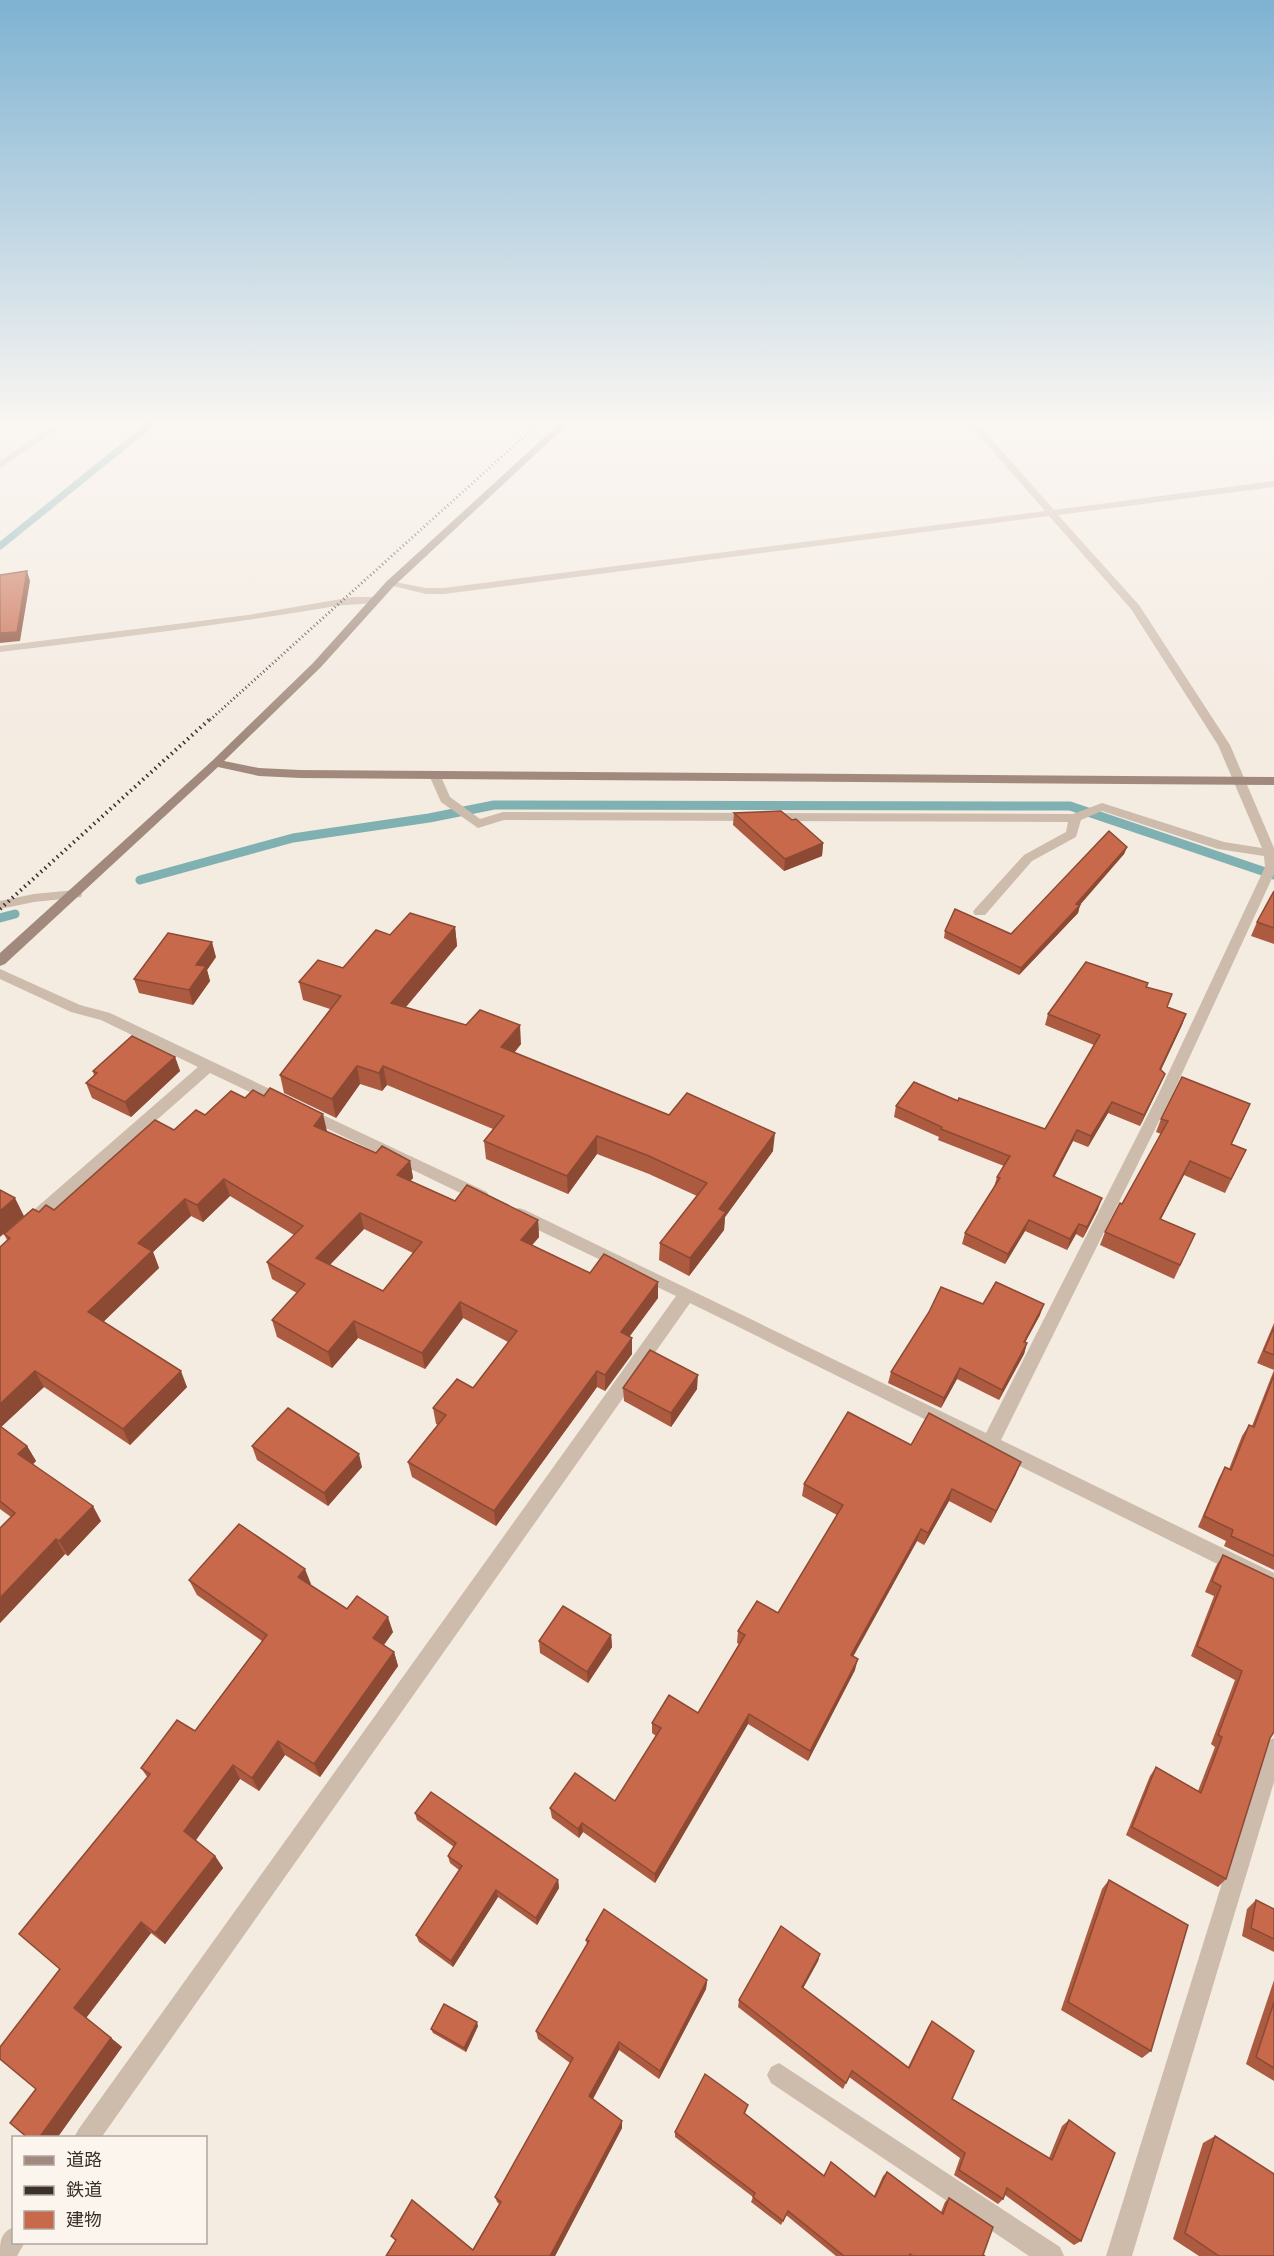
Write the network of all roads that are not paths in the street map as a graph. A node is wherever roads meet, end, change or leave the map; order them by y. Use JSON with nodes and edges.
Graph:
{"nodes":[{"id":1,"x":450,"y":529,"type":"edge"},
{"id":2,"x":919,"y":529,"type":"edge"},
{"id":3,"x":1067,"y":529,"type":"edge"},
{"id":4,"x":390,"y":585,"type":"junction"},
{"id":5,"x":375,"y":600,"type":"junction"},
{"id":6,"x":0,"y":649,"type":"edge"},
{"id":7,"x":216,"y":763,"type":"junction"},
{"id":8,"x":435,"y":775,"type":"junction"},
{"id":9,"x":1239,"y":781,"type":"junction"},
{"id":10,"x":1274,"y":781,"type":"edge"},
{"id":11,"x":1078,"y":817,"type":"junction"},
{"id":12,"x":1270,"y":853,"type":"junction"},
{"id":13,"x":1269,"y":878,"type":"edge"},
{"id":14,"x":76,"y":894,"type":"junction"},
{"id":15,"x":0,"y":906,"type":"edge"},
{"id":16,"x":980,"y":912,"type":"dead end"},
{"id":17,"x":0,"y":961,"type":"edge"},
{"id":18,"x":0,"y":974,"type":"edge"},
{"id":19,"x":207,"y":1065,"type":"junction"},
{"id":20,"x":26,"y":1226,"type":"edge"},
{"id":21,"x":687,"y":1294,"type":"junction"},
{"id":22,"x":990,"y":1443,"type":"junction"},
{"id":23,"x":1274,"y":1583,"type":"edge"},
{"id":24,"x":1274,"y":1748,"type":"edge"},
{"id":25,"x":779,"y":2075,"type":"dead end"},
{"id":26,"x":87,"y":2136,"type":"edge"},
{"id":27,"x":12,"y":2242,"type":"edge"},
{"id":28,"x":1,"y":2256,"type":"edge"},
{"id":29,"x":1051,"y":2256,"type":"edge"},
{"id":30,"x":1119,"y":2256,"type":"edge"}],
"edges":[{"from":1,"to":4,"type":"street"},
{"from":2,"to":4,"type":"street"},
{"from":3,"to":9,"type":"street"},
{"from":4,"to":5,"type":"street"},
{"from":5,"to":6,"type":"street"},
{"from":5,"to":7,"type":"street"},
{"from":7,"to":8,"type":"street"},
{"from":7,"to":14,"type":"street"},
{"from":8,"to":9,"type":"street"},
{"from":8,"to":11,"type":"street"},
{"from":9,"to":10,"type":"street"},
{"from":9,"to":12,"type":"street"},
{"from":11,"to":12,"type":"street"},
{"from":11,"to":16,"type":"street"},
{"from":12,"to":13,"type":"street"},
{"from":13,"to":22,"type":"street"},
{"from":14,"to":15,"type":"street"},
{"from":14,"to":17,"type":"street"},
{"from":18,"to":19,"type":"street"},
{"from":19,"to":20,"type":"street"},
{"from":19,"to":21,"type":"street"},
{"from":21,"to":22,"type":"street"},
{"from":21,"to":26,"type":"street"},
{"from":22,"to":23,"type":"street"},
{"from":24,"to":30,"type":"street"},
{"from":25,"to":29,"type":"street"},
{"from":27,"to":28,"type":"street"}]}
